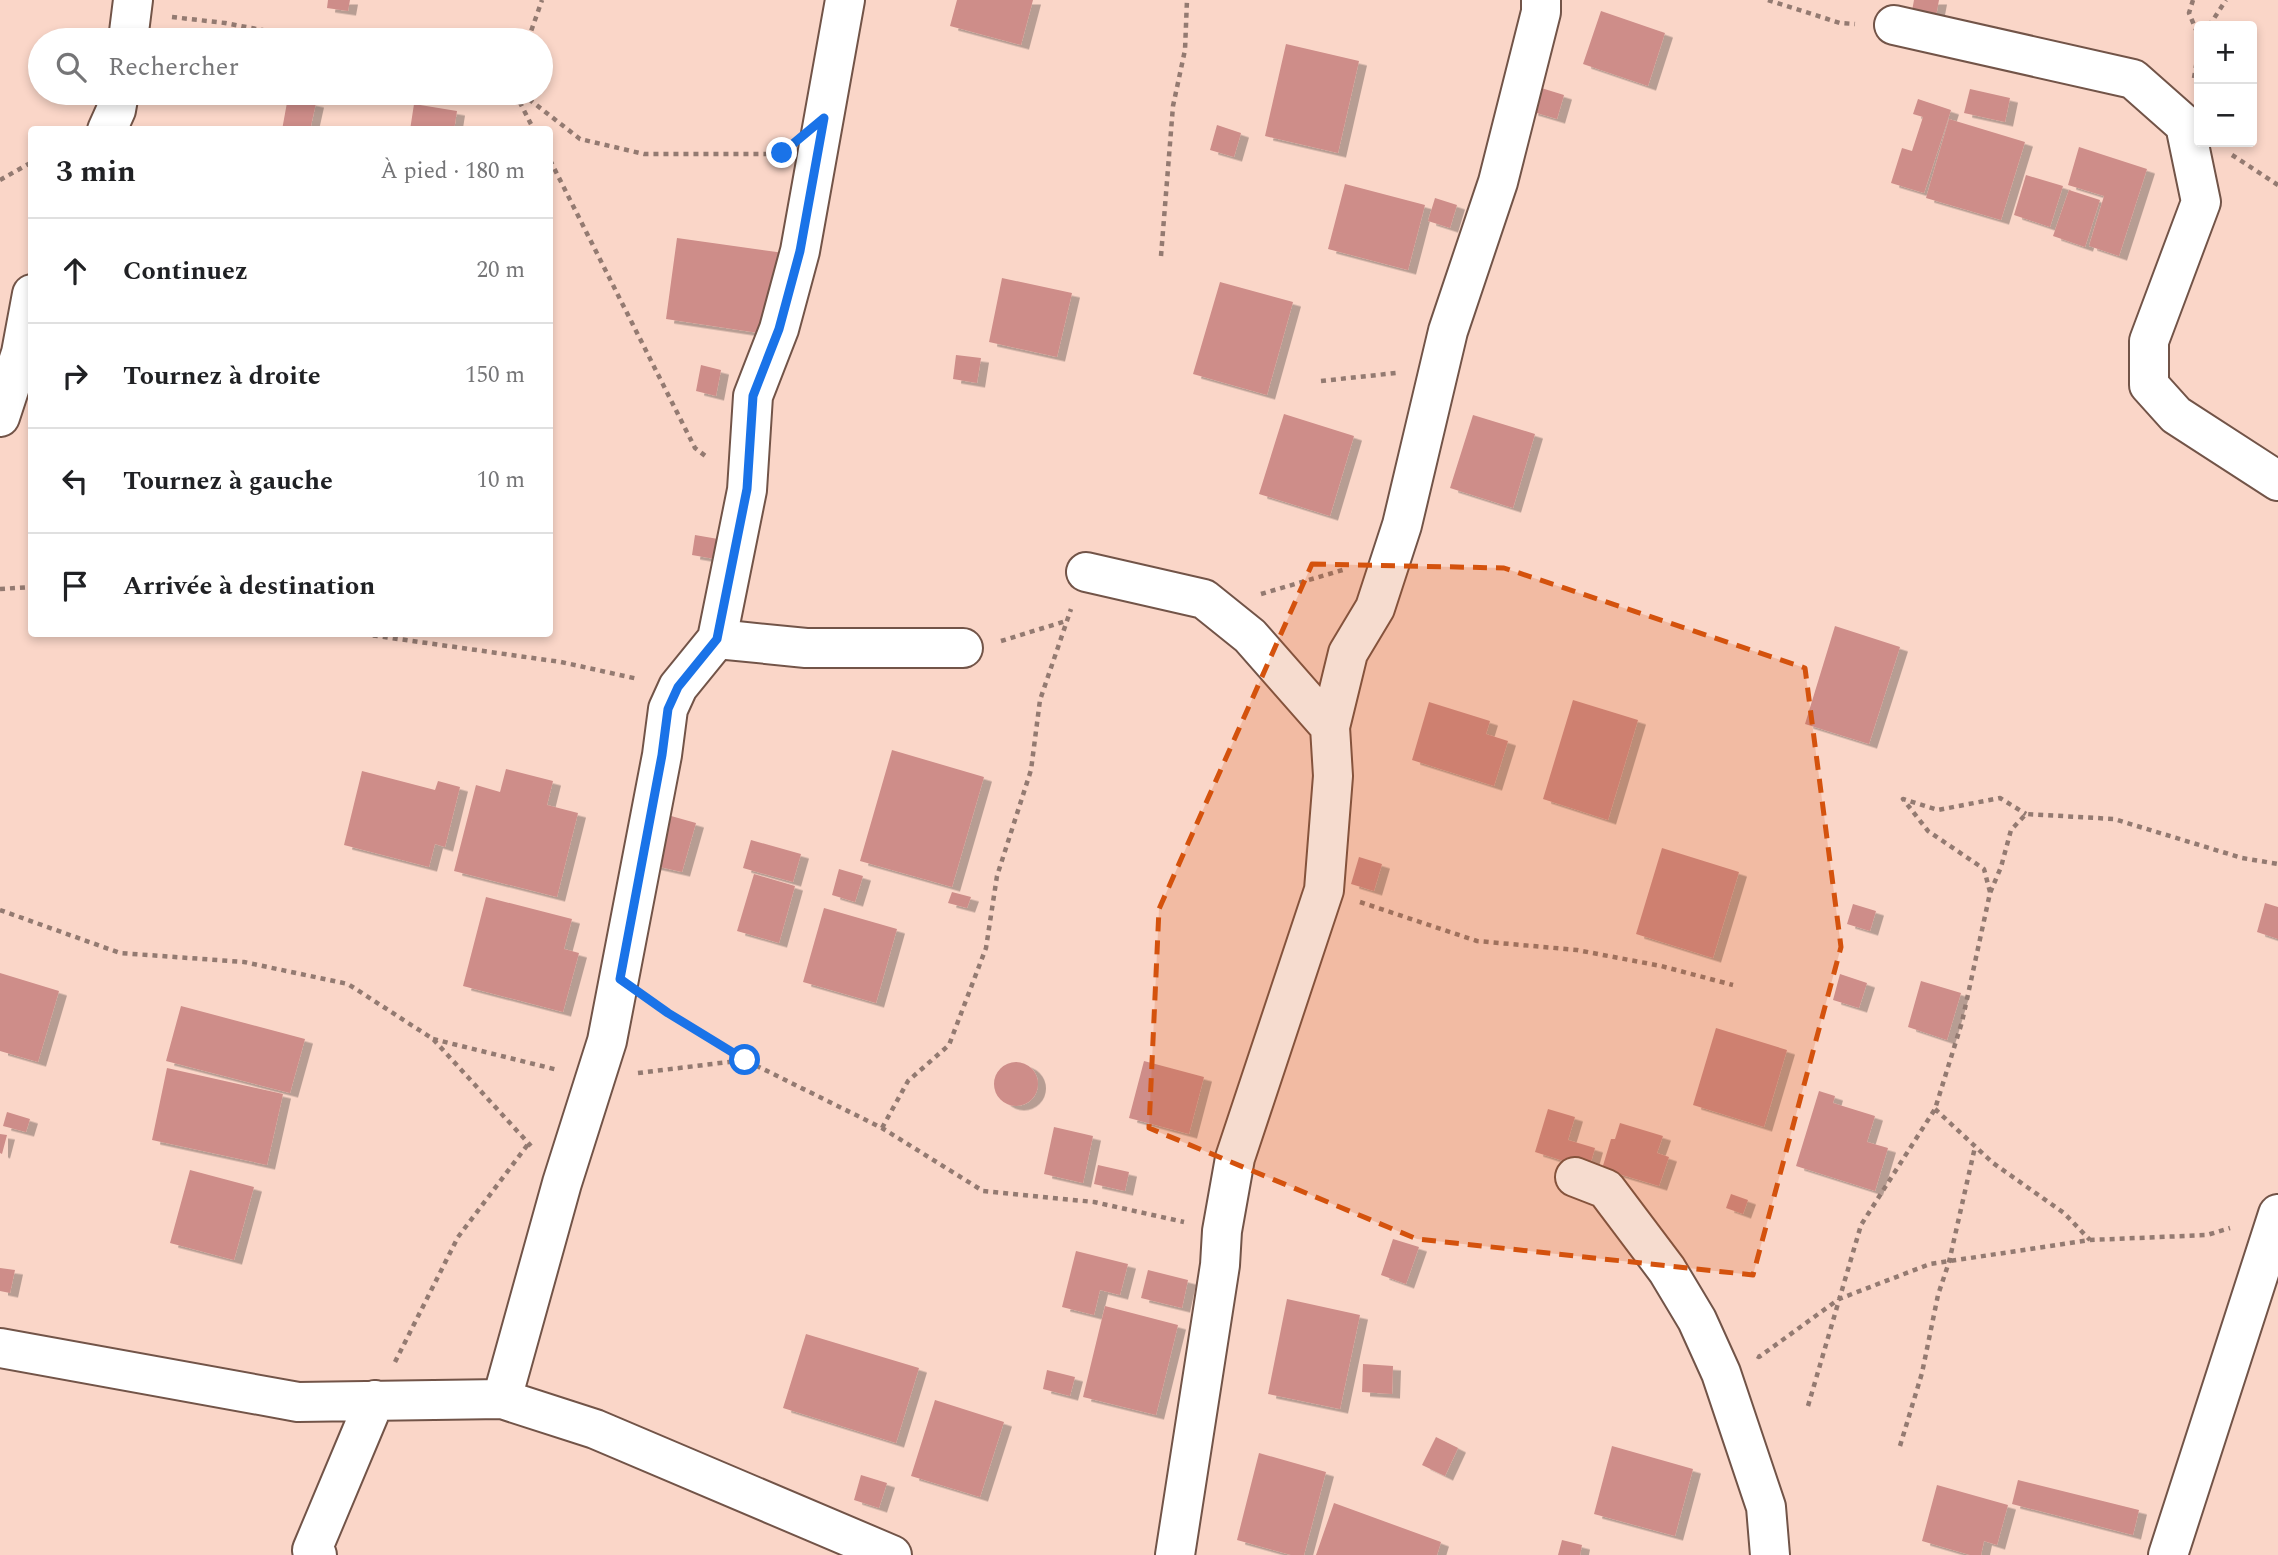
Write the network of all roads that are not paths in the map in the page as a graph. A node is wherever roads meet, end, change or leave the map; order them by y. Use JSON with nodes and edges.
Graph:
{"nodes":[{"id":1,"x":845,"y":0,"type":"edge"},
{"id":2,"x":1541,"y":0,"type":"edge"},
{"id":3,"x":1894,"y":25,"type":"road end"},
{"id":4,"x":117,"y":105,"type":"edge"},
{"id":5,"x":109,"y":126,"type":"edge"},
{"id":6,"x":28,"y":318,"type":"edge"},
{"id":7,"x":0,"y":417,"type":"edge"},
{"id":8,"x":2278,"y":481,"type":"edge"},
{"id":9,"x":1086,"y":572,"type":"road end"},
{"id":10,"x":717,"y":639,"type":"junction"},
{"id":11,"x":963,"y":648,"type":"road end"},
{"id":12,"x":1330,"y":727,"type":"junction"},
{"id":13,"x":1575,"y":1177,"type":"dead end"},
{"id":14,"x":2260,"y":1219,"type":"edge"},
{"id":15,"x":0,"y":1348,"type":"edge"},
{"id":16,"x":502,"y":1399,"type":"junction"},
{"id":17,"x":375,"y":1400,"type":"junction"},
{"id":18,"x":2179,"y":1545,"type":"edge"},
{"id":19,"x":312,"y":1553,"type":"edge"},
{"id":20,"x":892,"y":1555,"type":"edge"},
{"id":21,"x":1175,"y":1555,"type":"edge"},
{"id":22,"x":1770,"y":1555,"type":"edge"}],
"edges":[{"from":1,"to":10,"type":"street"},
{"from":2,"to":12,"type":"street"},
{"from":3,"to":8,"type":"street"},
{"from":4,"to":5,"type":"street"},
{"from":6,"to":7,"type":"street"},
{"from":9,"to":12,"type":"street"},
{"from":10,"to":11,"type":"street"},
{"from":10,"to":16,"type":"street"},
{"from":12,"to":21,"type":"street"},
{"from":13,"to":22,"type":"street"},
{"from":14,"to":18,"type":"street"},
{"from":15,"to":17,"type":"street"},
{"from":16,"to":17,"type":"street"},
{"from":16,"to":20,"type":"street"},
{"from":17,"to":19,"type":"street"}]}
